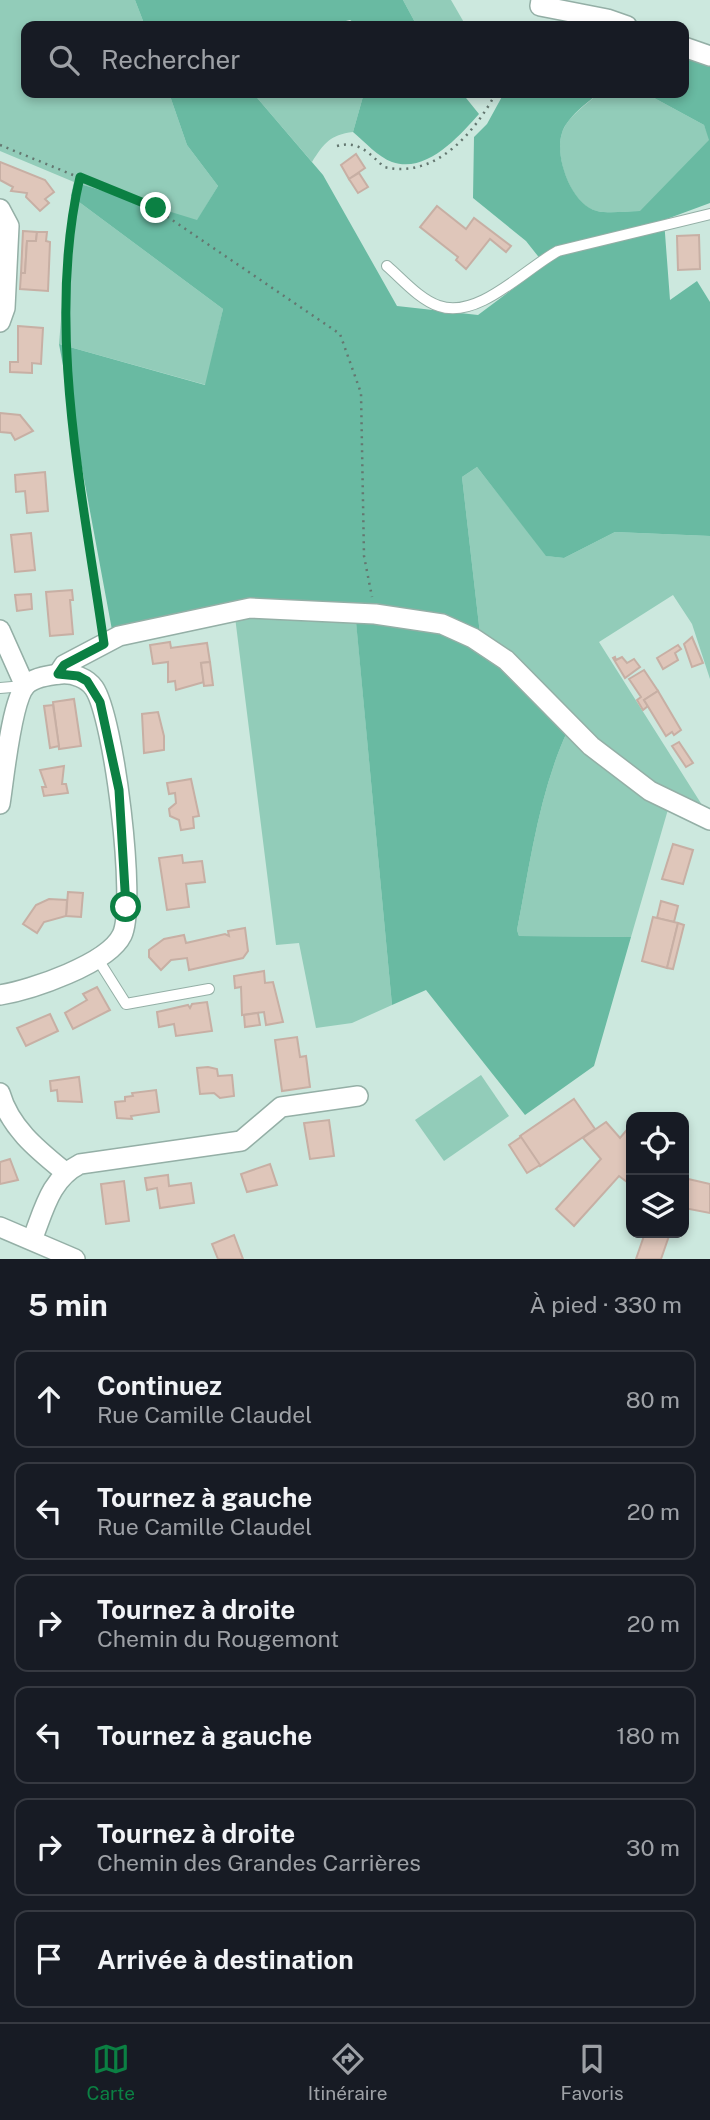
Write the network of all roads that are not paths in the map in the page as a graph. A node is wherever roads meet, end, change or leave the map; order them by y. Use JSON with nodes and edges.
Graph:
{"nodes":[{"id":1,"x":541,"y":0,"type":"edge"},
{"id":2,"x":612,"y":21,"type":"edge"},
{"id":3,"x":689,"y":49,"type":"edge"},
{"id":4,"x":710,"y":56,"type":"edge"},
{"id":5,"x":0,"y":209,"type":"edge"},
{"id":6,"x":710,"y":214,"type":"edge"},
{"id":7,"x":387,"y":267,"type":"dead end"},
{"id":8,"x":0,"y":322,"type":"edge"},
{"id":9,"x":0,"y":630,"type":"edge"},
{"id":10,"x":58,"y":674,"type":"junction"},
{"id":11,"x":25,"y":686,"type":"junction"},
{"id":12,"x":0,"y":688,"type":"edge"},
{"id":13,"x":0,"y":804,"type":"edge"},
{"id":14,"x":710,"y":820,"type":"edge"},
{"id":15,"x":97,"y":958,"type":"junction"},
{"id":16,"x":209,"y":989,"type":"dead end"},
{"id":17,"x":0,"y":995,"type":"edge"},
{"id":18,"x":0,"y":1093,"type":"edge"},
{"id":19,"x":358,"y":1096,"type":"dead end"},
{"id":20,"x":65,"y":1172,"type":"junction"},
{"id":21,"x":0,"y":1227,"type":"edge"},
{"id":22,"x":32,"y":1240,"type":"junction"},
{"id":23,"x":75,"y":1259,"type":"edge"}],
"edges":[{"from":1,"to":2,"type":"street"},
{"from":3,"to":4,"type":"street"},
{"from":5,"to":8,"type":"street"},
{"from":6,"to":7,"type":"lane"},
{"from":9,"to":11,"type":"street"},
{"from":10,"to":11,"type":"street"},
{"from":10,"to":14,"type":"street"},
{"from":10,"to":15,"type":"street"},
{"from":11,"to":12,"type":"lane"},
{"from":11,"to":13,"type":"street"},
{"from":15,"to":16,"type":"lane"},
{"from":15,"to":17,"type":"street"},
{"from":18,"to":20,"type":"street"},
{"from":19,"to":20,"type":"street"},
{"from":20,"to":22,"type":"street"},
{"from":21,"to":22,"type":"street"},
{"from":22,"to":23,"type":"street"}]}
